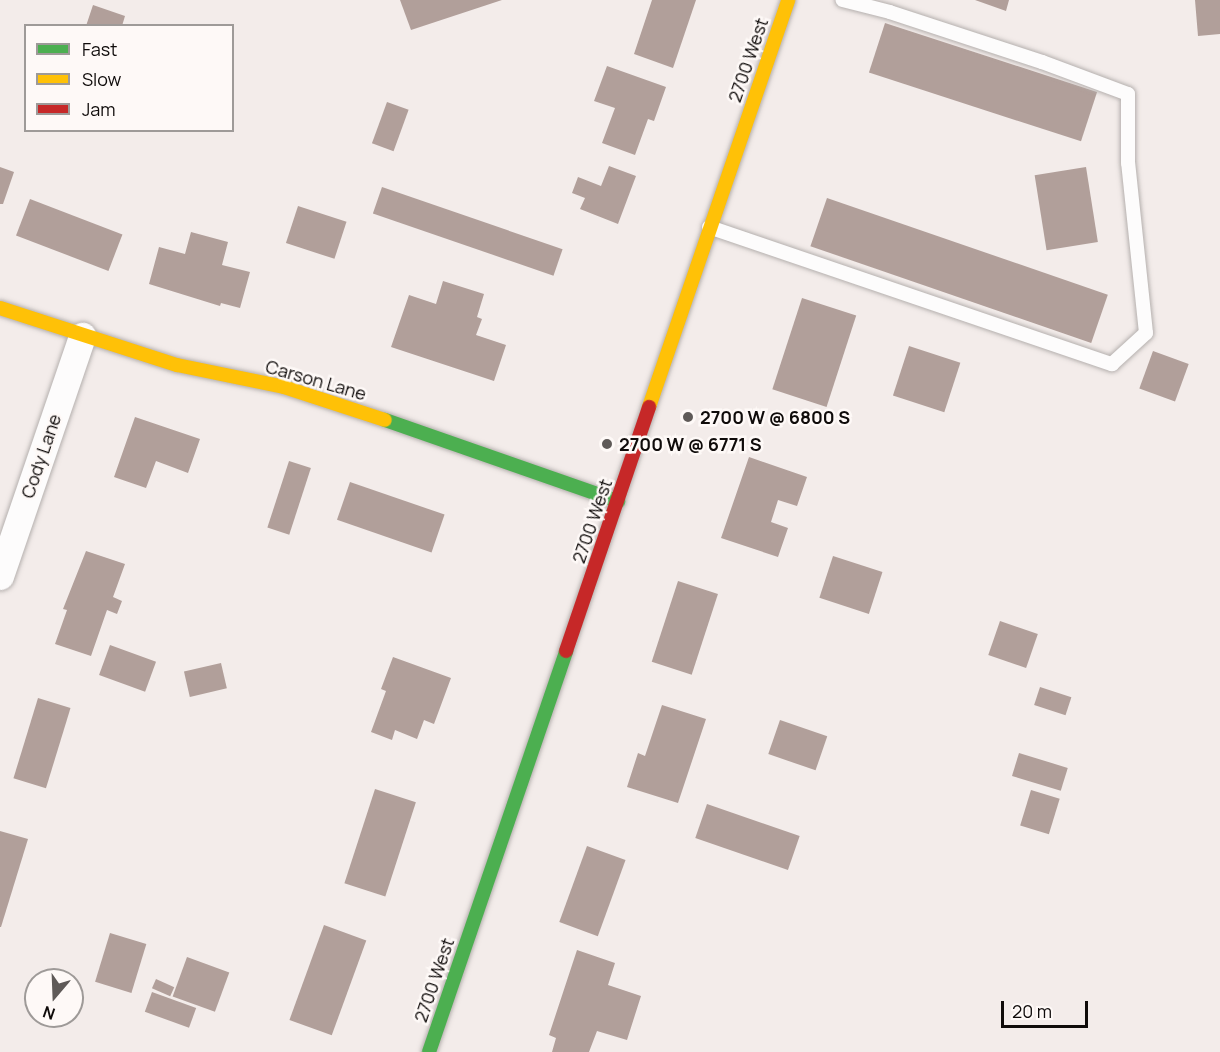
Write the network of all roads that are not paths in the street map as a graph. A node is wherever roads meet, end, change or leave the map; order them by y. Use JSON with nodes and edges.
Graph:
{"nodes":[{"id":1,"x":788,"y":0,"type":"edge"},
{"id":2,"x":843,"y":0,"type":"edge"},
{"id":3,"x":709,"y":227,"type":"junction"},
{"id":4,"x":0,"y":308,"type":"edge"},
{"id":5,"x":82,"y":336,"type":"junction"},
{"id":6,"x":618,"y":501,"type":"junction"},
{"id":7,"x":0,"y":576,"type":"edge"},
{"id":8,"x":429,"y":1052,"type":"edge"}],
"edges":[{"from":1,"to":3,"type":"main road","name":"2700 West"},
{"from":2,"to":3,"type":"lane"},
{"from":3,"to":6,"type":"main road","name":"2700 West"},
{"from":4,"to":5,"type":"main road","name":"Carson Lane"},
{"from":5,"to":6,"type":"main road","name":"Carson Lane"},
{"from":5,"to":7,"type":"street","name":"Cody Lane"},
{"from":6,"to":8,"type":"main road","name":"2700 West"}]}
